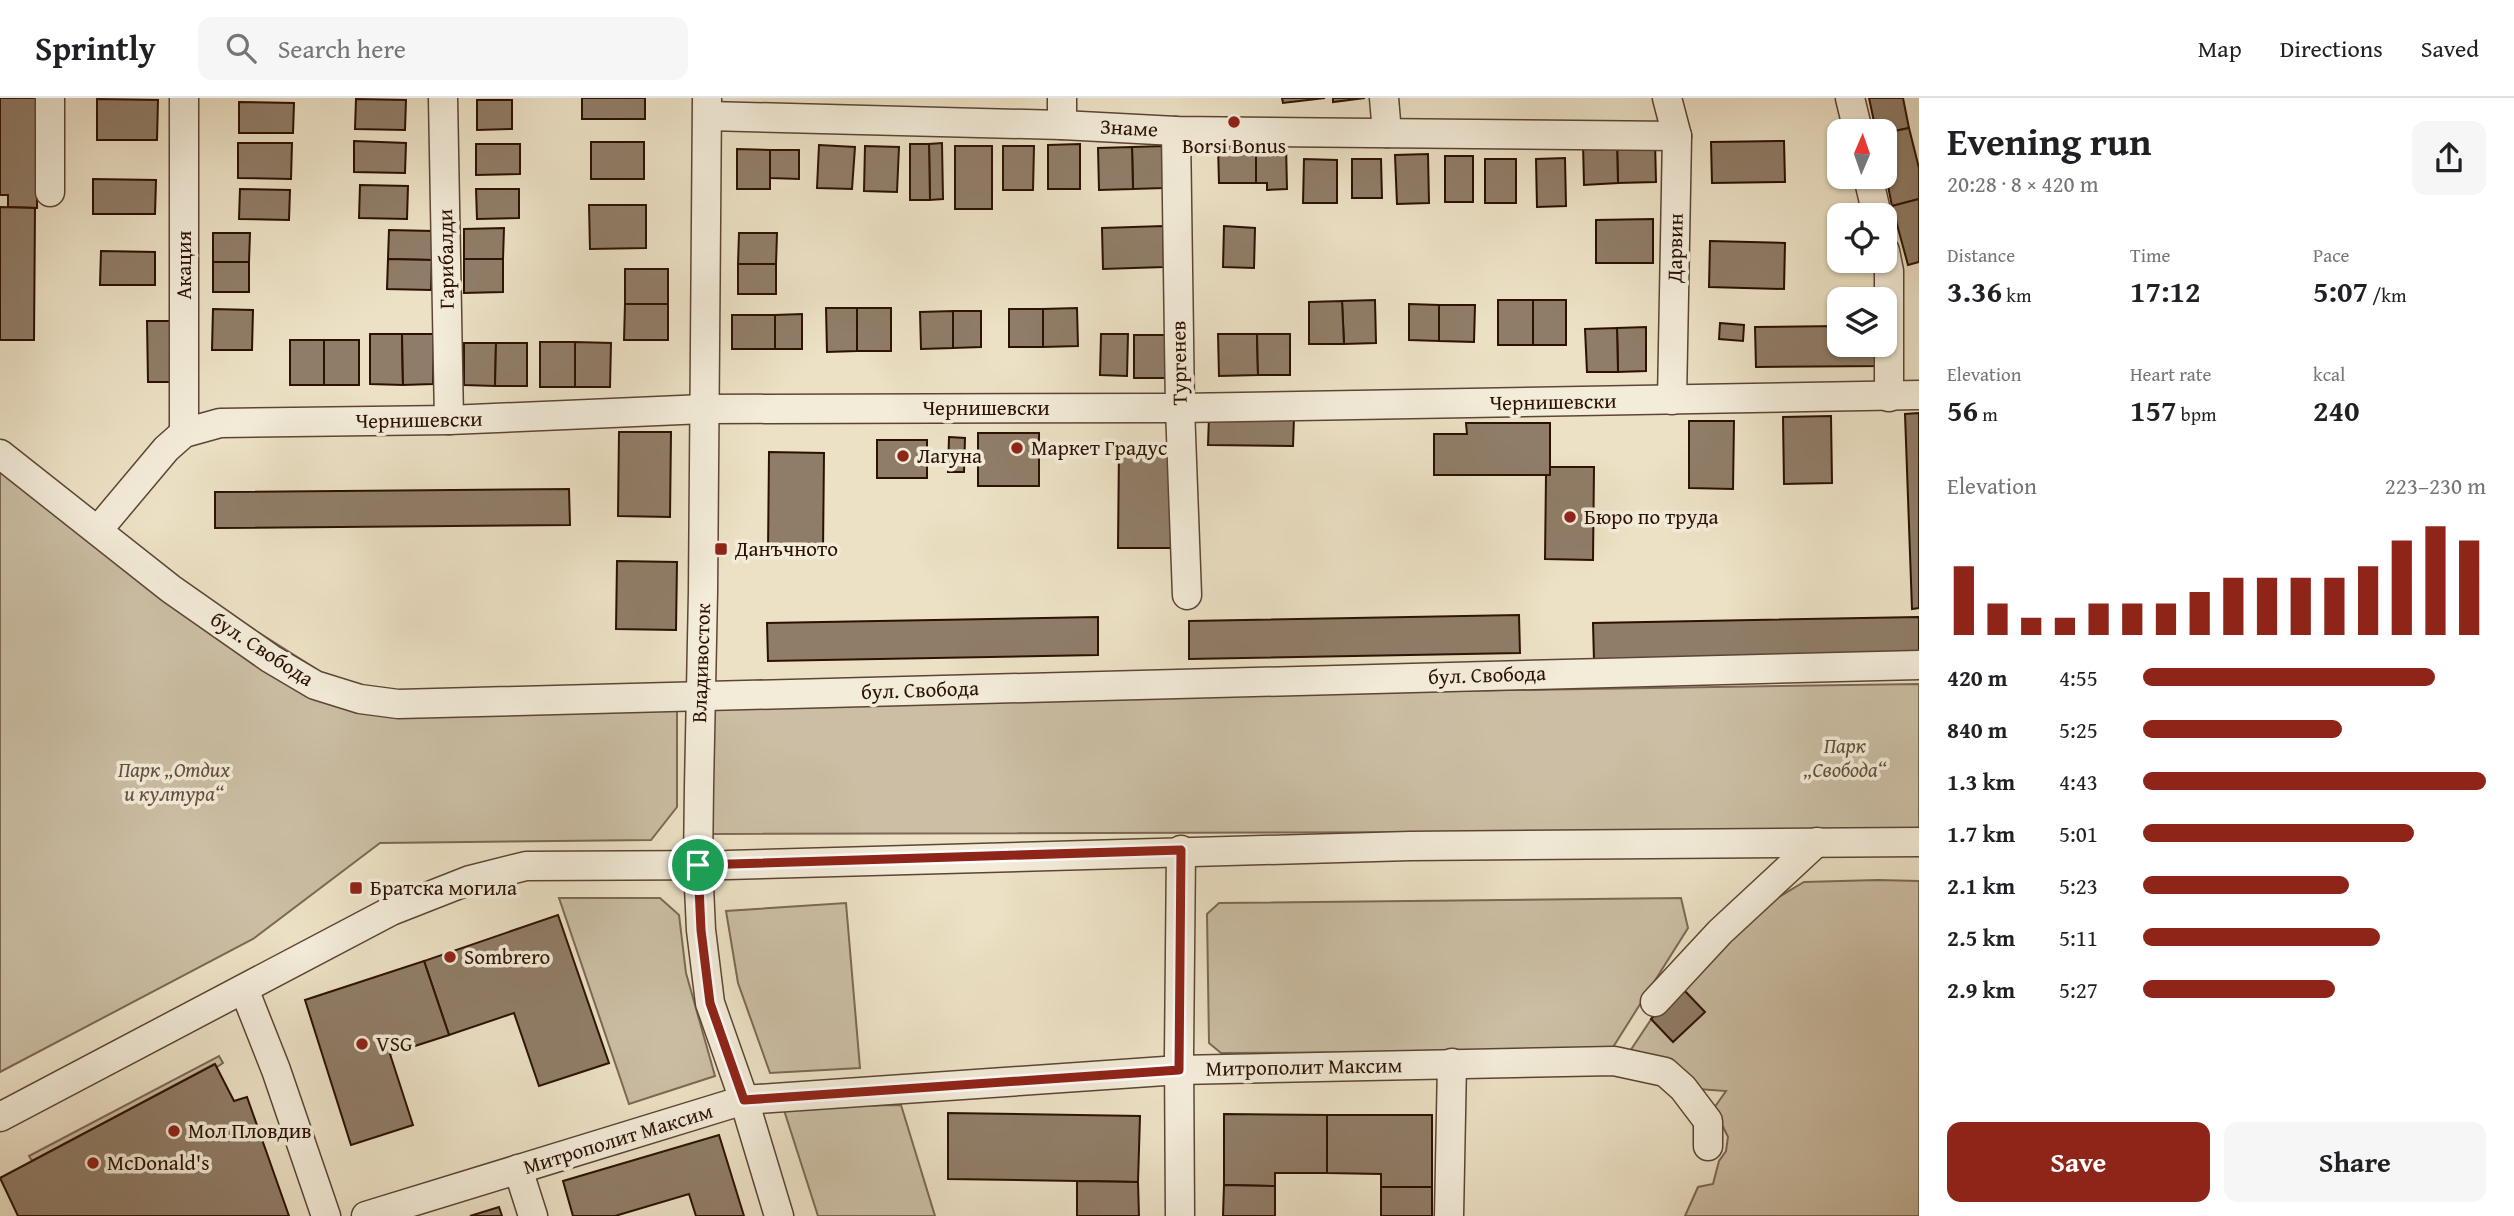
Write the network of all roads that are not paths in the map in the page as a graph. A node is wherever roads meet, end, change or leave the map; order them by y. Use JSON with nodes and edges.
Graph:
{"nodes":[{"id":1,"x":50,"y":98,"type":"edge"},
{"id":2,"x":184,"y":98,"type":"edge"},
{"id":3,"x":443,"y":98,"type":"edge"},
{"id":4,"x":1384,"y":98,"type":"edge"},
{"id":5,"x":1667,"y":98,"type":"edge"},
{"id":6,"x":1850,"y":98,"type":"edge"},
{"id":7,"x":707,"y":107,"type":"edge"},
{"id":8,"x":1062,"y":112,"type":"edge"},
{"id":9,"x":1855,"y":119,"type":"edge"},
{"id":10,"x":1176,"y":131,"type":"junction"},
{"id":11,"x":1387,"y":133,"type":"junction"},
{"id":12,"x":1677,"y":136,"type":"junction"},
{"id":13,"x":50,"y":192,"type":"dead end"},
{"id":14,"x":1889,"y":273,"type":"edge"},
{"id":15,"x":1919,"y":395,"type":"edge"},
{"id":16,"x":1889,"y":397,"type":"junction"},
{"id":17,"x":1672,"y":400,"type":"junction"},
{"id":18,"x":1180,"y":408,"type":"junction"},
{"id":19,"x":704,"y":409,"type":"junction"},
{"id":20,"x":449,"y":420,"type":"junction"},
{"id":21,"x":184,"y":433,"type":"junction"},
{"id":22,"x":0,"y":454,"type":"edge"},
{"id":23,"x":98,"y":530,"type":"junction"},
{"id":24,"x":1186,"y":594,"type":"dead end"},
{"id":25,"x":1919,"y":665,"type":"edge"},
{"id":26,"x":699,"y":697,"type":"junction"},
{"id":27,"x":1817,"y":842,"type":"junction"},
{"id":28,"x":1919,"y":842,"type":"edge"},
{"id":29,"x":1181,"y":850,"type":"junction"},
{"id":30,"x":698,"y":865,"type":"junction"},
{"id":31,"x":244,"y":989,"type":"junction"},
{"id":32,"x":1655,"y":1002,"type":"dead end"},
{"id":33,"x":1452,"y":1063,"type":"junction"},
{"id":34,"x":1179,"y":1070,"type":"junction"},
{"id":35,"x":744,"y":1100,"type":"junction"},
{"id":36,"x":0,"y":1117,"type":"edge"},
{"id":37,"x":1707,"y":1146,"type":"dead end"},
{"id":38,"x":518,"y":1169,"type":"junction"},
{"id":39,"x":326,"y":1216,"type":"edge"},
{"id":40,"x":366,"y":1216,"type":"edge"},
{"id":41,"x":533,"y":1216,"type":"edge"},
{"id":42,"x":779,"y":1216,"type":"edge"},
{"id":43,"x":1181,"y":1216,"type":"edge"},
{"id":44,"x":1449,"y":1216,"type":"edge"}],
"edges":[{"from":1,"to":13,"type":"street"},
{"from":2,"to":21,"type":"street","name":"Акация"},
{"from":3,"to":20,"type":"street","name":"Гарибалди"},
{"from":4,"to":11,"type":"street"},
{"from":5,"to":12,"type":"street","name":"Дарвин"},
{"from":6,"to":9,"type":"street"},
{"from":7,"to":8,"type":"street","name":"Знаме"},
{"from":7,"to":19,"type":"street","name":"Владивосток"},
{"from":8,"to":10,"type":"street","name":"Знаме"},
{"from":10,"to":11,"type":"street","name":"Знаме"},
{"from":10,"to":18,"type":"street","name":"Тургенев"},
{"from":11,"to":12,"type":"street","name":"Знаме"},
{"from":12,"to":17,"type":"street","name":"Дарвин"},
{"from":14,"to":16,"type":"street"},
{"from":15,"to":16,"type":"street","name":"Чернишевски"},
{"from":16,"to":17,"type":"street","name":"Чернишевски"},
{"from":17,"to":18,"type":"street","name":"Чернишевски"},
{"from":18,"to":19,"type":"street","name":"Чернишевски"},
{"from":18,"to":24,"type":"street","name":"Тургенев"},
{"from":19,"to":20,"type":"street","name":"Чернишевски"},
{"from":19,"to":26,"type":"street","name":"Владивосток"},
{"from":20,"to":21,"type":"street","name":"Чернишевски"},
{"from":21,"to":23,"type":"street","name":"Чернишевски"},
{"from":22,"to":23,"type":"street","name":"бул. Свобода"},
{"from":23,"to":26,"type":"street","name":"бул. Свобода"},
{"from":25,"to":26,"type":"street","name":"бул. Свобода"},
{"from":26,"to":30,"type":"street","name":"Владивосток"},
{"from":27,"to":28,"type":"street"},
{"from":27,"to":29,"type":"street"},
{"from":27,"to":32,"type":"street"},
{"from":29,"to":30,"type":"street"},
{"from":29,"to":34,"type":"street"},
{"from":30,"to":31,"type":"street"},
{"from":30,"to":35,"type":"street","name":"Владивосток"},
{"from":31,"to":36,"type":"street"},
{"from":31,"to":39,"type":"street"},
{"from":33,"to":34,"type":"street","name":"Митрополит Максим"},
{"from":33,"to":37,"type":"street","name":"Митрополит Максим"},
{"from":33,"to":44,"type":"street"},
{"from":34,"to":35,"type":"street","name":"Митрополит Максим"},
{"from":34,"to":43,"type":"street"},
{"from":35,"to":38,"type":"street","name":"Митрополит Максим"},
{"from":35,"to":42,"type":"street","name":"Владивосток"},
{"from":38,"to":40,"type":"street","name":"Митрополит Максим"},
{"from":38,"to":41,"type":"street"}]}
